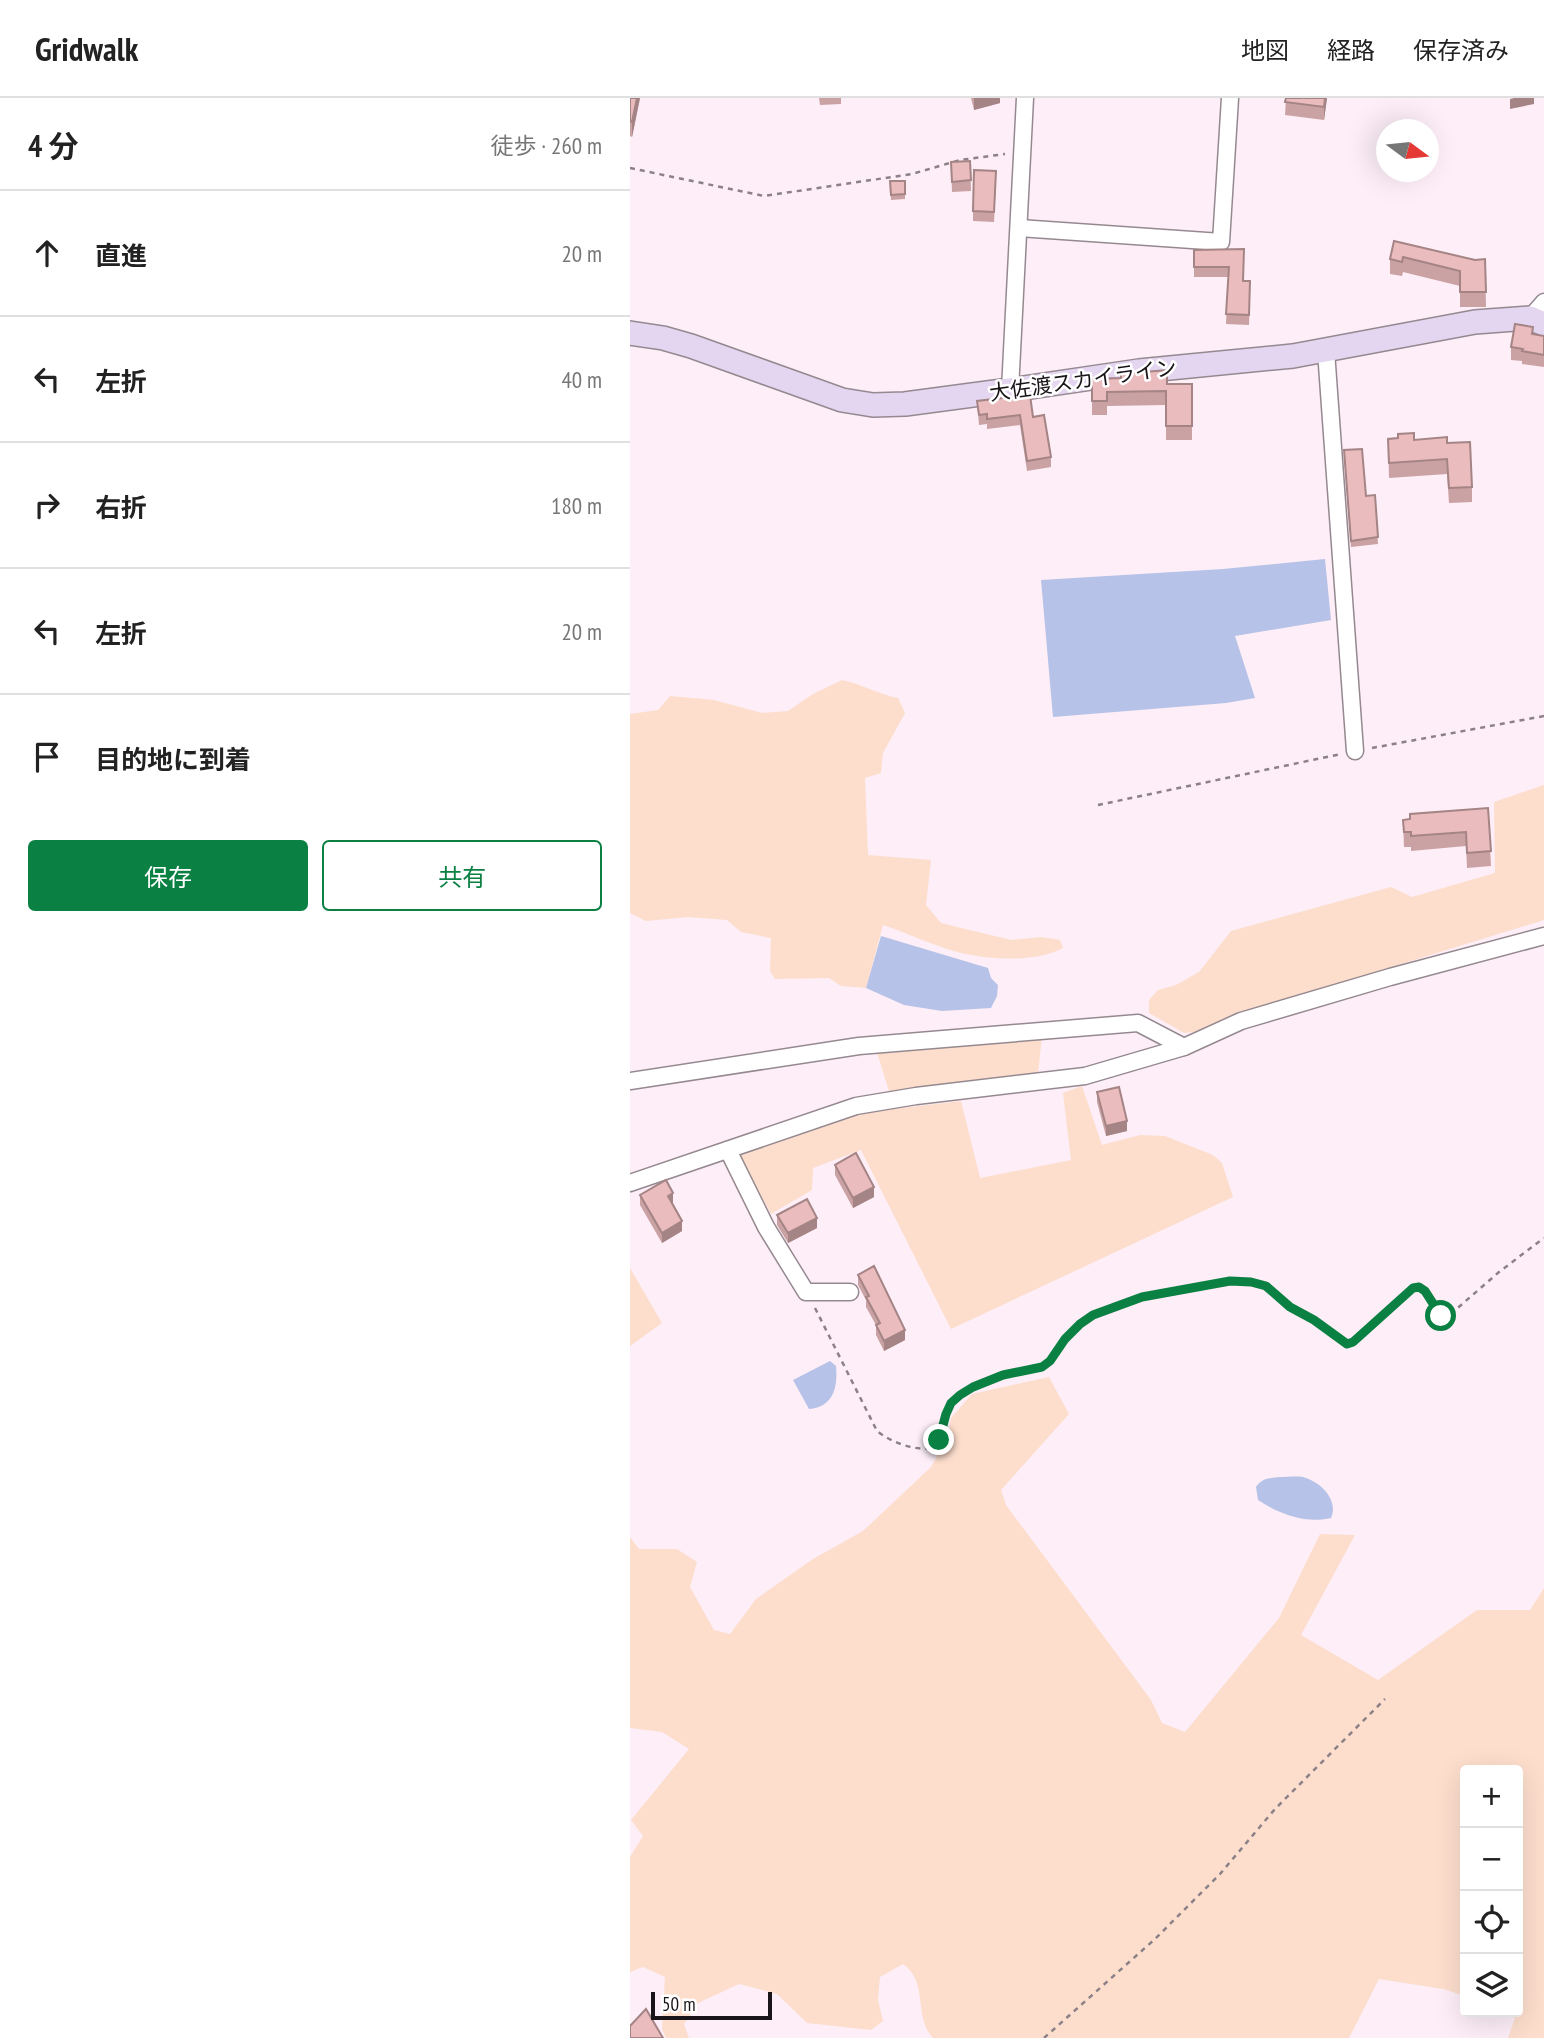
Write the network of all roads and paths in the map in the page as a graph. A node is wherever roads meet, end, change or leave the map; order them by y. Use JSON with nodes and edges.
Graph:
{"nodes":[{"id":1,"x":1025,"y":98,"type":"edge"},
{"id":2,"x":1230,"y":98,"type":"edge"},
{"id":3,"x":1022,"y":153,"type":"junction"},
{"id":4,"x":630,"y":168,"type":"edge"},
{"id":5,"x":1019,"y":228,"type":"junction"},
{"id":6,"x":1539,"y":314,"type":"edge"},
{"id":7,"x":630,"y":333,"type":"edge"},
{"id":8,"x":1326,"y":351,"type":"junction"},
{"id":9,"x":1010,"y":390,"type":"junction"},
{"id":10,"x":1544,"y":716,"type":"edge"},
{"id":11,"x":1355,"y":751,"type":"junction"},
{"id":12,"x":1098,"y":804,"type":"dead end"},
{"id":13,"x":1544,"y":936,"type":"edge"},
{"id":14,"x":1184,"y":1047,"type":"junction"},
{"id":15,"x":630,"y":1081,"type":"edge"},
{"id":16,"x":728,"y":1150,"type":"junction"},
{"id":17,"x":630,"y":1183,"type":"edge"},
{"id":18,"x":1544,"y":1238,"type":"edge"},
{"id":19,"x":806,"y":1292,"type":"junction"},
{"id":20,"x":850,"y":1292,"type":"dead end"},
{"id":21,"x":1385,"y":1699,"type":"dead end"},
{"id":22,"x":1044,"y":2038,"type":"edge"}],
"edges":[{"from":1,"to":3,"type":"street"},
{"from":2,"to":5,"type":"street"},
{"from":3,"to":4,"type":"path"},
{"from":3,"to":5,"type":"street"},
{"from":5,"to":9,"type":"street"},
{"from":6,"to":8,"type":"street","name":"大佐渡スカイライン"},
{"from":7,"to":9,"type":"street","name":"大佐渡スカイライン"},
{"from":8,"to":9,"type":"street","name":"大佐渡スカイライン"},
{"from":8,"to":11,"type":"street"},
{"from":10,"to":11,"type":"path"},
{"from":11,"to":12,"type":"path"},
{"from":13,"to":14,"type":"street"},
{"from":14,"to":15,"type":"street"},
{"from":14,"to":16,"type":"street"},
{"from":16,"to":17,"type":"street"},
{"from":16,"to":19,"type":"street"},
{"from":18,"to":19,"type":"path"},
{"from":19,"to":20,"type":"street"},
{"from":21,"to":22,"type":"path"}]}
